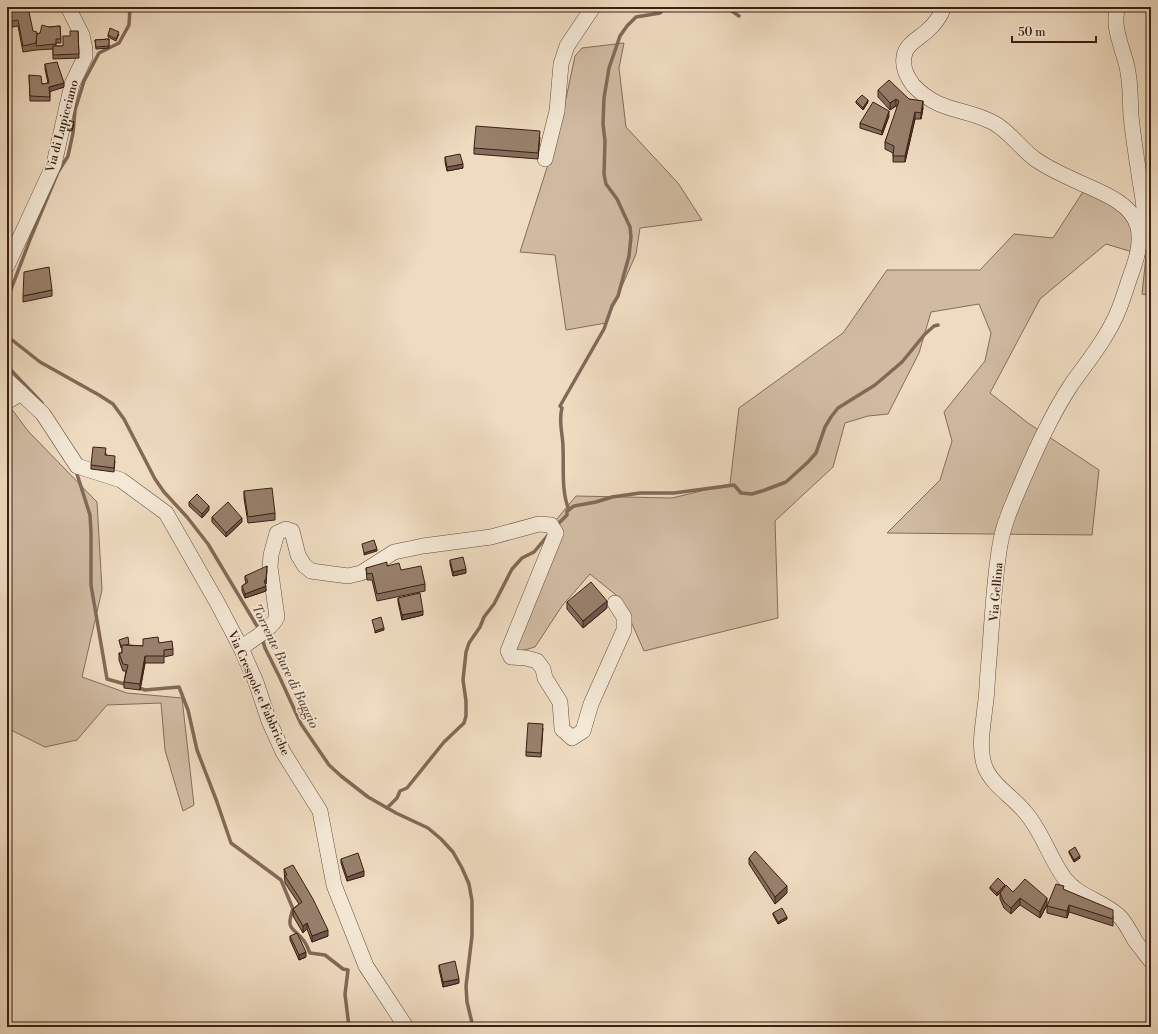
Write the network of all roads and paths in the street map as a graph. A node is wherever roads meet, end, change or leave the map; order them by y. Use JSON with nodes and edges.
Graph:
{"nodes":[{"id":1,"x":68,"y":7,"type":"edge"},
{"id":2,"x":593,"y":7,"type":"edge"},
{"id":3,"x":944,"y":7,"type":"edge"},
{"id":4,"x":1118,"y":7,"type":"edge"},
{"id":5,"x":545,"y":159,"type":"dead end"},
{"id":6,"x":1139,"y":236,"type":"junction"},
{"id":7,"x":7,"y":266,"type":"edge"},
{"id":8,"x":7,"y":380,"type":"edge"},
{"id":9,"x":21,"y":393,"type":"junction"},
{"id":10,"x":7,"y":400,"type":"edge"},
{"id":11,"x":615,"y":603,"type":"dead end"},
{"id":12,"x":244,"y":646,"type":"junction"},
{"id":13,"x":1151,"y":961,"type":"edge"},
{"id":14,"x":406,"y":1027,"type":"edge"}],
"edges":[{"from":1,"to":7,"type":"street","name":"Via di Lupicciano"},
{"from":2,"to":5,"type":"street"},
{"from":3,"to":6,"type":"street","name":"Via Gellina"},
{"from":4,"to":6,"type":"street"},
{"from":6,"to":13,"type":"street","name":"Via Gellina"},
{"from":8,"to":9,"type":"street","name":"Via Crespole e Fabbriche"},
{"from":9,"to":10,"type":"street"},
{"from":9,"to":12,"type":"street","name":"Via Crespole e Fabbriche"},
{"from":11,"to":12,"type":"street"},
{"from":12,"to":14,"type":"street","name":"Via Crespole e Fabbriche"}]}
